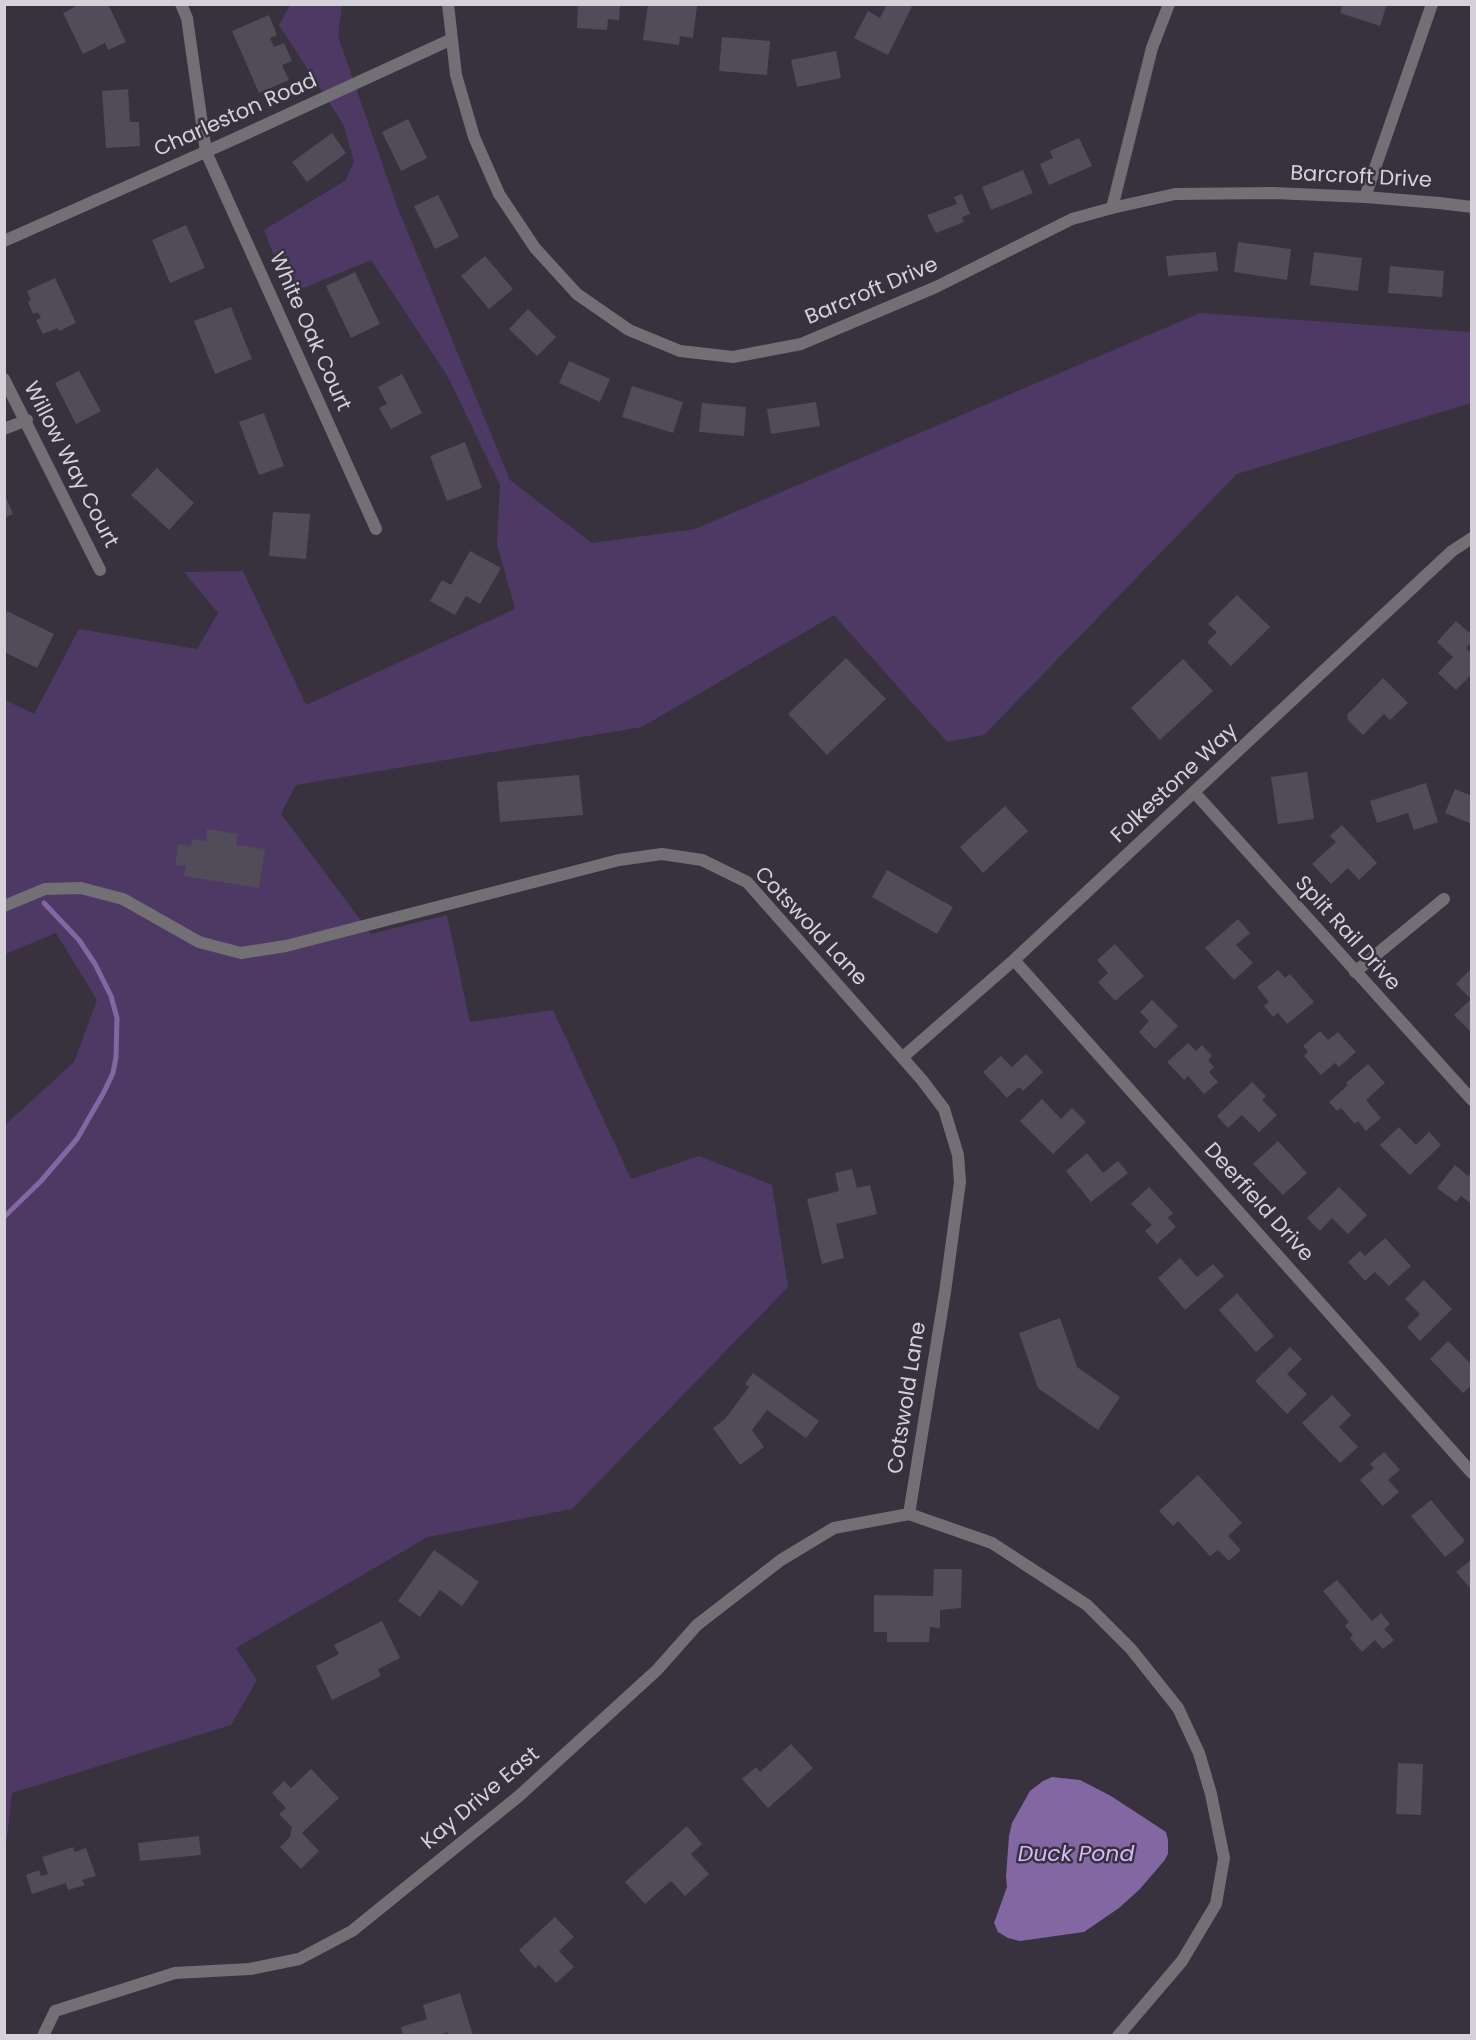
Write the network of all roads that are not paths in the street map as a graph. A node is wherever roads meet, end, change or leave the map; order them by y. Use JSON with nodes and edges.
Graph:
{"nodes":[{"id":1,"x":181,"y":4,"type":"edge"},
{"id":2,"x":448,"y":4,"type":"edge"},
{"id":3,"x":1169,"y":4,"type":"edge"},
{"id":4,"x":1432,"y":4,"type":"edge"},
{"id":5,"x":452,"y":39,"type":"junction"},
{"id":6,"x":206,"y":152,"type":"junction"},
{"id":7,"x":1365,"y":197,"type":"junction"},
{"id":8,"x":1472,"y":207,"type":"edge"},
{"id":9,"x":1112,"y":208,"type":"junction"},
{"id":10,"x":4,"y":241,"type":"edge"},
{"id":11,"x":4,"y":379,"type":"edge"},
{"id":12,"x":27,"y":420,"type":"junction"},
{"id":13,"x":4,"y":429,"type":"edge"},
{"id":14,"x":376,"y":529,"type":"dead end"},
{"id":15,"x":1472,"y":538,"type":"edge"},
{"id":16,"x":100,"y":570,"type":"dead end"},
{"id":17,"x":1194,"y":792,"type":"junction"},
{"id":18,"x":1444,"y":899,"type":"dead end"},
{"id":19,"x":4,"y":906,"type":"edge"},
{"id":20,"x":1014,"y":960,"type":"junction"},
{"id":21,"x":1355,"y":972,"type":"junction"},
{"id":22,"x":903,"y":1057,"type":"junction"},
{"id":23,"x":1472,"y":1100,"type":"edge"},
{"id":24,"x":1472,"y":1473,"type":"edge"},
{"id":25,"x":909,"y":1514,"type":"junction"},
{"id":26,"x":43,"y":2036,"type":"edge"},
{"id":27,"x":1118,"y":2036,"type":"edge"}],
"edges":[{"from":1,"to":6,"type":"street","name":"White Oak Court"},
{"from":2,"to":5,"type":"street"},
{"from":3,"to":9,"type":"street"},
{"from":4,"to":7,"type":"street"},
{"from":5,"to":6,"type":"street","name":"Charleston Road"},
{"from":5,"to":9,"type":"street","name":"Barcroft Drive"},
{"from":6,"to":10,"type":"street","name":"Charleston Road"},
{"from":6,"to":14,"type":"street","name":"White Oak Court"},
{"from":7,"to":8,"type":"street","name":"Barcroft Drive"},
{"from":7,"to":9,"type":"street","name":"Barcroft Drive"},
{"from":11,"to":12,"type":"street","name":"Willow Way Court"},
{"from":12,"to":13,"type":"street"},
{"from":12,"to":16,"type":"street","name":"Willow Way Court"},
{"from":15,"to":17,"type":"street","name":"Folkestone Way"},
{"from":17,"to":20,"type":"street","name":"Folkestone Way"},
{"from":17,"to":21,"type":"street","name":"Split Rail Drive"},
{"from":18,"to":21,"type":"street"},
{"from":19,"to":22,"type":"street","name":"Cotswold Lane"},
{"from":20,"to":22,"type":"street","name":"Folkestone Way"},
{"from":20,"to":24,"type":"street","name":"Deerfield Drive"},
{"from":21,"to":23,"type":"street","name":"Split Rail Drive"},
{"from":22,"to":25,"type":"street","name":"Cotswold Lane"},
{"from":25,"to":26,"type":"street","name":"Kay Drive East"},
{"from":25,"to":27,"type":"street"}]}
